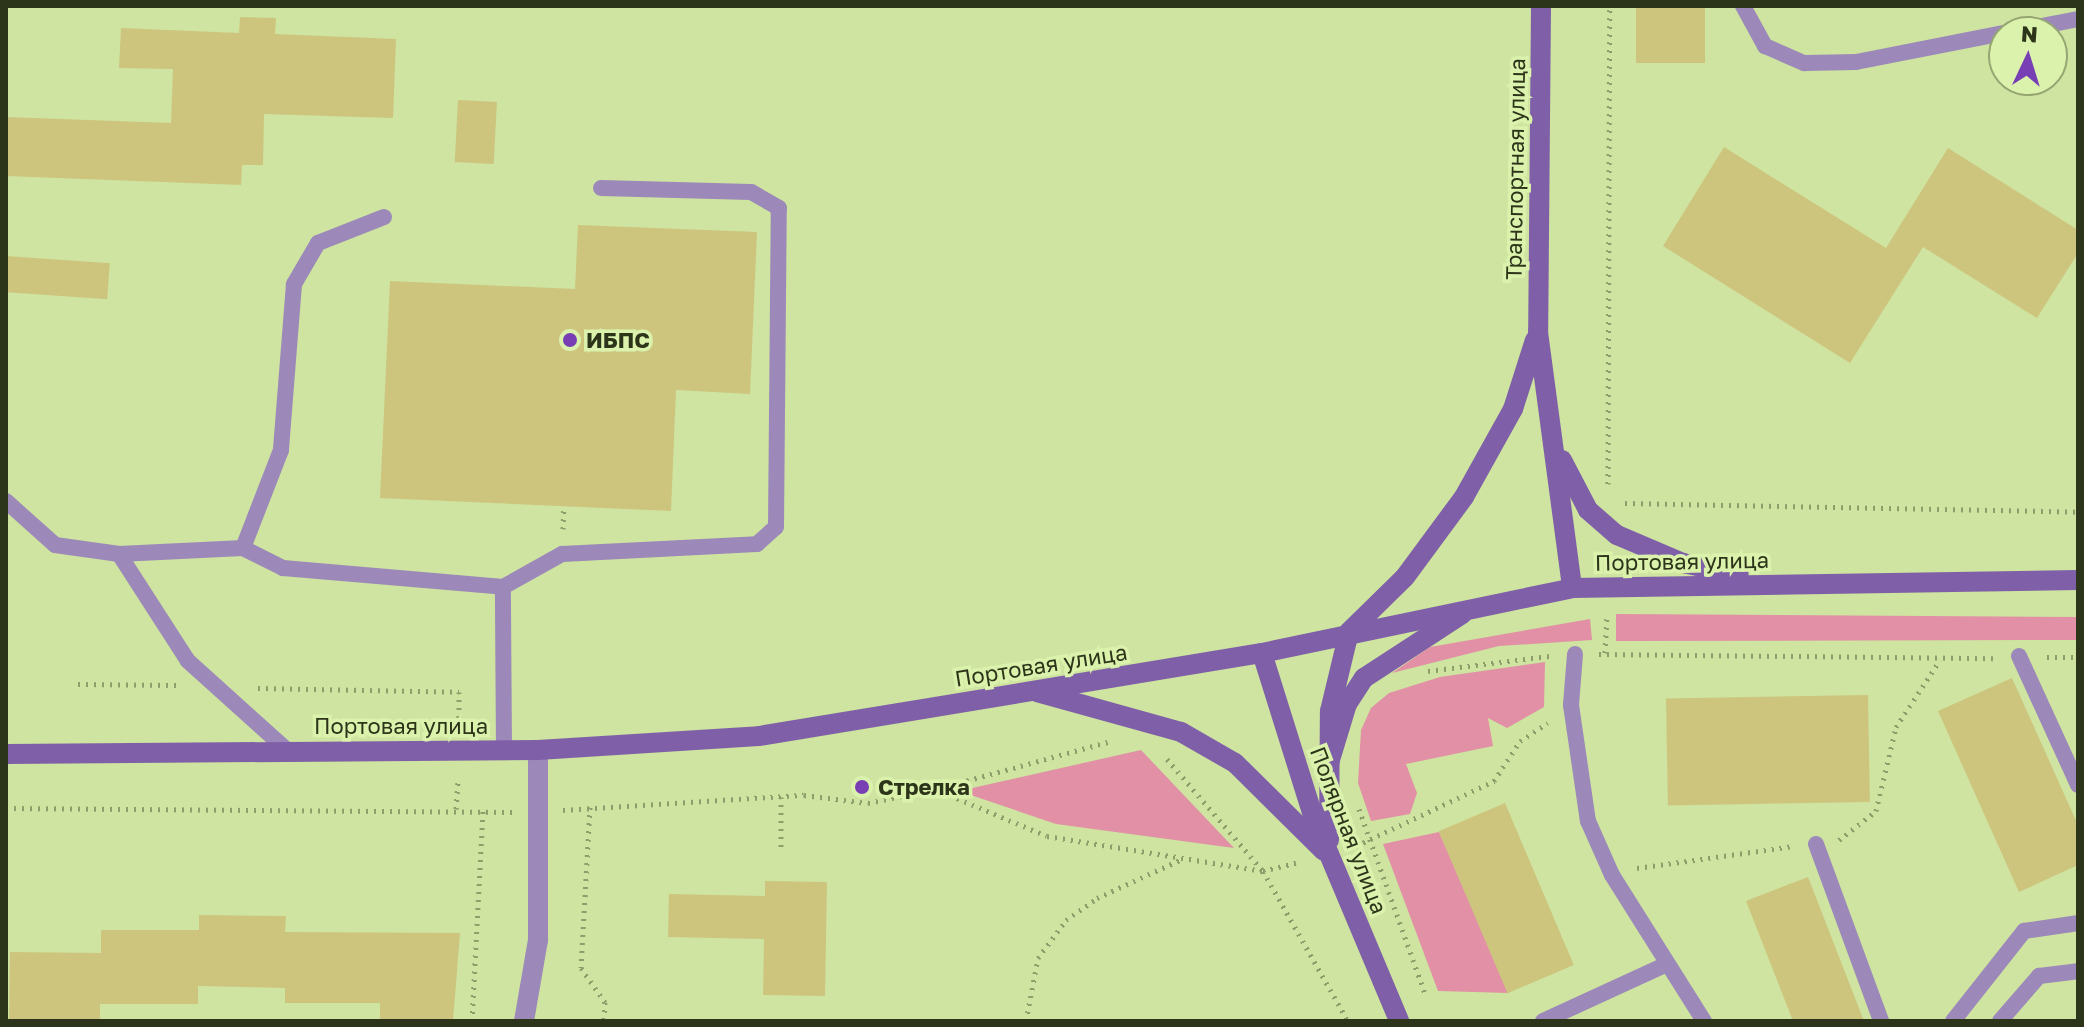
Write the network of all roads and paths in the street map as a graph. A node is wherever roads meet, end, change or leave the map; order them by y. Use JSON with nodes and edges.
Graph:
{"nodes":[{"id":1,"x":1541,"y":6,"type":"edge"},
{"id":2,"x":1610,"y":6,"type":"edge"},
{"id":3,"x":1743,"y":6,"type":"edge"},
{"id":4,"x":1988,"y":37,"type":"edge"},
{"id":5,"x":601,"y":188,"type":"dead end"},
{"id":6,"x":384,"y":217,"type":"dead end"},
{"id":7,"x":1538,"y":332,"type":"junction"},
{"id":8,"x":1552,"y":434,"type":"junction"},
{"id":9,"x":6,"y":501,"type":"edge"},
{"id":10,"x":2078,"y":512,"type":"edge"},
{"id":11,"x":243,"y":548,"type":"junction"},
{"id":12,"x":119,"y":554,"type":"junction"},
{"id":13,"x":2078,"y":580,"type":"edge"},
{"id":14,"x":1778,"y":583,"type":"junction"},
{"id":15,"x":1608,"y":584,"type":"junction"},
{"id":16,"x":503,"y":587,"type":"junction"},
{"id":17,"x":1572,"y":588,"type":"junction"},
{"id":18,"x":1477,"y":605,"type":"junction"},
{"id":19,"x":1349,"y":632,"type":"junction"},
{"id":20,"x":1262,"y":653,"type":"junction"},
{"id":21,"x":1605,"y":653,"type":"junction"},
{"id":22,"x":1575,"y":654,"type":"junction"},
{"id":23,"x":2019,"y":656,"type":"junction"},
{"id":24,"x":2078,"y":657,"type":"edge"},
{"id":25,"x":1940,"y":660,"type":"junction"},
{"id":26,"x":1418,"y":673,"type":"dead end"},
{"id":27,"x":78,"y":684,"type":"dead end"},
{"id":28,"x":215,"y":687,"type":"junction"},
{"id":29,"x":1032,"y":691,"type":"junction"},
{"id":30,"x":1571,"y":705,"type":"junction"},
{"id":31,"x":1116,"y":740,"type":"dead end"},
{"id":32,"x":287,"y":750,"type":"junction"},
{"id":33,"x":504,"y":750,"type":"junction"},
{"id":34,"x":538,"y":750,"type":"junction"},
{"id":35,"x":1159,"y":750,"type":"dead end"},
{"id":36,"x":459,"y":751,"type":"junction"},
{"id":37,"x":6,"y":754,"type":"edge"},
{"id":38,"x":1326,"y":773,"type":"junction"},
{"id":39,"x":2078,"y":785,"type":"edge"},
{"id":40,"x":935,"y":789,"type":"junction"},
{"id":41,"x":1356,"y":796,"type":"dead end"},
{"id":42,"x":781,"y":797,"type":"junction"},
{"id":43,"x":590,"y":807,"type":"junction"},
{"id":44,"x":6,"y":808,"type":"edge"},
{"id":45,"x":456,"y":809,"type":"junction"},
{"id":46,"x":483,"y":811,"type":"junction"},
{"id":47,"x":538,"y":813,"type":"junction"},
{"id":48,"x":1368,"y":841,"type":"junction"},
{"id":49,"x":1816,"y":844,"type":"junction"},
{"id":50,"x":781,"y":852,"type":"dead end"},
{"id":51,"x":1330,"y":856,"type":"junction"},
{"id":52,"x":1182,"y":859,"type":"junction"},
{"id":53,"x":1263,"y":871,"type":"junction"},
{"id":54,"x":1610,"y":871,"type":"junction"},
{"id":55,"x":2078,"y":923,"type":"edge"},
{"id":56,"x":1667,"y":964,"type":"junction"},
{"id":57,"x":2078,"y":971,"type":"edge"},
{"id":58,"x":1426,"y":996,"type":"dead end"},
{"id":59,"x":472,"y":1021,"type":"edge"},
{"id":60,"x":524,"y":1021,"type":"edge"},
{"id":61,"x":604,"y":1021,"type":"edge"},
{"id":62,"x":1026,"y":1021,"type":"edge"},
{"id":63,"x":1348,"y":1021,"type":"edge"},
{"id":64,"x":1399,"y":1021,"type":"edge"},
{"id":65,"x":1543,"y":1021,"type":"edge"},
{"id":66,"x":1704,"y":1021,"type":"edge"},
{"id":67,"x":1881,"y":1021,"type":"edge"},
{"id":68,"x":1953,"y":1021,"type":"edge"},
{"id":69,"x":2000,"y":1021,"type":"edge"}],
"edges":[{"from":1,"to":7,"type":"main road","name":"Транспортная улица"},
{"from":2,"to":10,"type":"path"},
{"from":3,"to":4,"type":"lane"},
{"from":5,"to":16,"type":"lane"},
{"from":6,"to":11,"type":"lane"},
{"from":7,"to":8,"type":"main road","name":"Транспортная улица"},
{"from":7,"to":19,"type":"main road","name":"Транспортная улица"},
{"from":8,"to":14,"type":"main road"},
{"from":8,"to":17,"type":"main road","name":"Транспортная улица"},
{"from":9,"to":12,"type":"lane"},
{"from":11,"to":12,"type":"lane"},
{"from":11,"to":16,"type":"lane"},
{"from":12,"to":28,"type":"lane"},
{"from":13,"to":14,"type":"main road","name":"Портовая улица"},
{"from":14,"to":15,"type":"main road","name":"Портовая улица"},
{"from":15,"to":17,"type":"main road","name":"Портовая улица"},
{"from":15,"to":21,"type":"path"},
{"from":16,"to":33,"type":"lane"},
{"from":17,"to":18,"type":"main road","name":"Портовая улица"},
{"from":18,"to":19,"type":"main road","name":"Портовая улица"},
{"from":18,"to":38,"type":"main road"},
{"from":19,"to":20,"type":"main road","name":"Портовая улица"},
{"from":19,"to":38,"type":"main road"},
{"from":20,"to":29,"type":"main road","name":"Портовая улица"},
{"from":20,"to":51,"type":"main road","name":"Полярная улица"},
{"from":21,"to":22,"type":"path"},
{"from":21,"to":25,"type":"path"},
{"from":22,"to":26,"type":"path"},
{"from":22,"to":30,"type":"lane"},
{"from":23,"to":24,"type":"path"},
{"from":23,"to":25,"type":"path"},
{"from":23,"to":39,"type":"lane"},
{"from":25,"to":49,"type":"path"},
{"from":27,"to":28,"type":"path"},
{"from":28,"to":32,"type":"lane"},
{"from":28,"to":36,"type":"path"},
{"from":29,"to":34,"type":"main road","name":"Портовая улица"},
{"from":29,"to":51,"type":"main road"},
{"from":30,"to":48,"type":"path"},
{"from":30,"to":54,"type":"lane"},
{"from":31,"to":40,"type":"path"},
{"from":32,"to":36,"type":"main road","name":"Портовая улица"},
{"from":32,"to":37,"type":"main road","name":"Портовая улица"},
{"from":33,"to":34,"type":"main road","name":"Портовая улица"},
{"from":33,"to":36,"type":"main road","name":"Портовая улица"},
{"from":34,"to":47,"type":"street"},
{"from":35,"to":53,"type":"path"},
{"from":36,"to":45,"type":"path"},
{"from":38,"to":51,"type":"main road"},
{"from":40,"to":42,"type":"path"},
{"from":40,"to":52,"type":"path"},
{"from":41,"to":48,"type":"path"},
{"from":42,"to":43,"type":"path"},
{"from":42,"to":50,"type":"path"},
{"from":43,"to":47,"type":"path"},
{"from":43,"to":61,"type":"path"},
{"from":44,"to":45,"type":"path"},
{"from":45,"to":46,"type":"path"},
{"from":46,"to":47,"type":"path"},
{"from":46,"to":59,"type":"path"},
{"from":47,"to":60,"type":"street"},
{"from":48,"to":51,"type":"path"},
{"from":48,"to":58,"type":"path"},
{"from":49,"to":54,"type":"path"},
{"from":49,"to":67,"type":"lane"},
{"from":51,"to":53,"type":"path"},
{"from":51,"to":64,"type":"main road","name":"Полярная улица"},
{"from":52,"to":53,"type":"path"},
{"from":52,"to":62,"type":"path"},
{"from":53,"to":63,"type":"path"},
{"from":54,"to":56,"type":"lane"},
{"from":55,"to":68,"type":"lane"},
{"from":56,"to":65,"type":"lane"},
{"from":56,"to":66,"type":"lane"},
{"from":57,"to":69,"type":"lane"}]}
